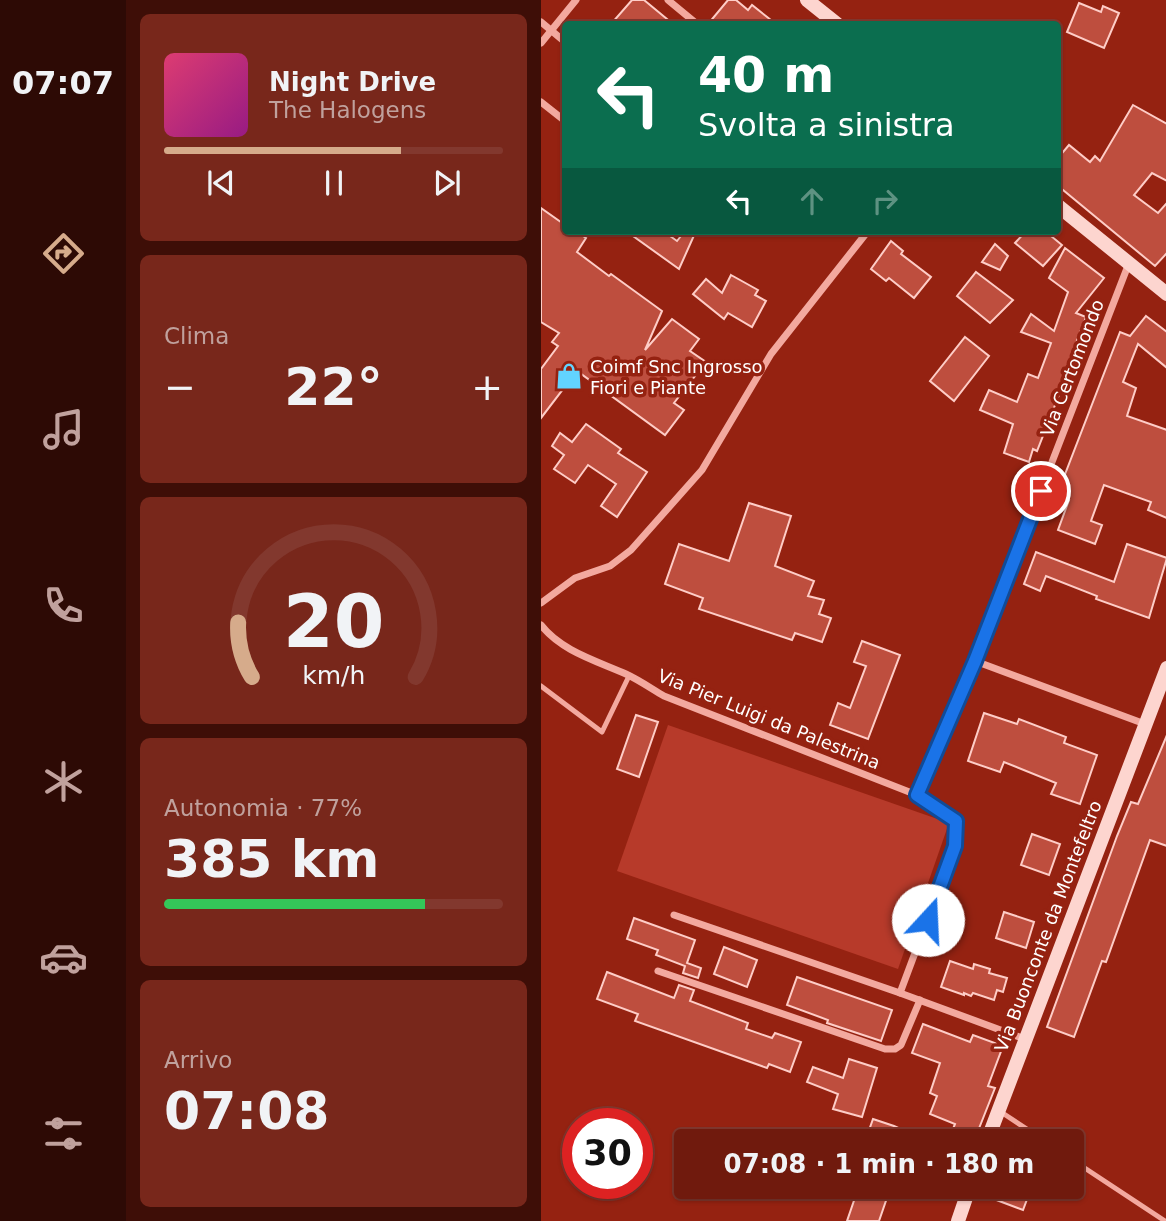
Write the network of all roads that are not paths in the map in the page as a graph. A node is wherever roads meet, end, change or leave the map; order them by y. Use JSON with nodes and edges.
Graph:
{"nodes":[{"id":1,"x":576,"y":0,"type":"edge"},
{"id":2,"x":668,"y":0,"type":"edge"},
{"id":3,"x":808,"y":0,"type":"edge"},
{"id":4,"x":693,"y":21,"type":"edge"},
{"id":5,"x":833,"y":21,"type":"edge"},
{"id":6,"x":541,"y":22,"type":"edge"},
{"id":7,"x":551,"y":30,"type":"junction"},
{"id":8,"x":562,"y":39,"type":"edge"},
{"id":9,"x":541,"y":43,"type":"edge"},
{"id":10,"x":541,"y":102,"type":"edge"},
{"id":11,"x":562,"y":119,"type":"edge"},
{"id":12,"x":1061,"y":208,"type":"edge"},
{"id":13,"x":865,"y":235,"type":"edge"},
{"id":14,"x":1129,"y":263,"type":"junction"},
{"id":15,"x":1166,"y":294,"type":"edge"},
{"id":16,"x":541,"y":603,"type":"edge"},
{"id":17,"x":541,"y":625,"type":"edge"},
{"id":18,"x":975,"y":661,"type":"junction"},
{"id":19,"x":1166,"y":668,"type":"edge"},
{"id":20,"x":629,"y":676,"type":"junction"},
{"id":21,"x":541,"y":686,"type":"edge"},
{"id":22,"x":1145,"y":724,"type":"junction"},
{"id":23,"x":917,"y":795,"type":"junction"},
{"id":24,"x":674,"y":915,"type":"dead end"},
{"id":25,"x":658,"y":971,"type":"dead end"},
{"id":26,"x":900,"y":993,"type":"junction"},
{"id":27,"x":920,"y":1000,"type":"junction"},
{"id":28,"x":1025,"y":1040,"type":"junction"},
{"id":29,"x":999,"y":1110,"type":"junction"},
{"id":30,"x":992,"y":1129,"type":"edge"},
{"id":31,"x":1027,"y":1129,"type":"edge"},
{"id":32,"x":1084,"y":1168,"type":"edge"},
{"id":33,"x":966,"y":1199,"type":"edge"},
{"id":34,"x":958,"y":1221,"type":"edge"},
{"id":35,"x":1165,"y":1221,"type":"edge"}],
"edges":[{"from":1,"to":7,"type":"street"},
{"from":2,"to":4,"type":"street"},
{"from":3,"to":5,"type":"street"},
{"from":6,"to":7,"type":"street"},
{"from":7,"to":8,"type":"street"},
{"from":7,"to":9,"type":"street"},
{"from":10,"to":11,"type":"street"},
{"from":12,"to":14,"type":"street"},
{"from":13,"to":16,"type":"street"},
{"from":14,"to":15,"type":"street"},
{"from":14,"to":18,"type":"street","name":"Via Certomondo"},
{"from":17,"to":20,"type":"street","name":"Via Pier Luigi da Palestrina"},
{"from":18,"to":22,"type":"street"},
{"from":18,"to":23,"type":"street","name":"Via Certomondo"},
{"from":19,"to":22,"type":"street","name":"Via Buonconte da Montefeltro"},
{"from":20,"to":21,"type":"lane"},
{"from":20,"to":23,"type":"street","name":"Via Pier Luigi da Palestrina"},
{"from":22,"to":28,"type":"street","name":"Via Buonconte da Montefeltro"},
{"from":23,"to":26,"type":"street","name":"Via Pier Luigi da Palestrina"},
{"from":24,"to":26,"type":"street"},
{"from":25,"to":27,"type":"street"},
{"from":26,"to":27,"type":"street"},
{"from":27,"to":28,"type":"street"},
{"from":28,"to":29,"type":"street","name":"Via Buonconte da Montefeltro"},
{"from":29,"to":30,"type":"street","name":"Via Buonconte da Montefeltro"},
{"from":29,"to":31,"type":"lane"},
{"from":32,"to":35,"type":"lane"},
{"from":33,"to":34,"type":"street"}]}
